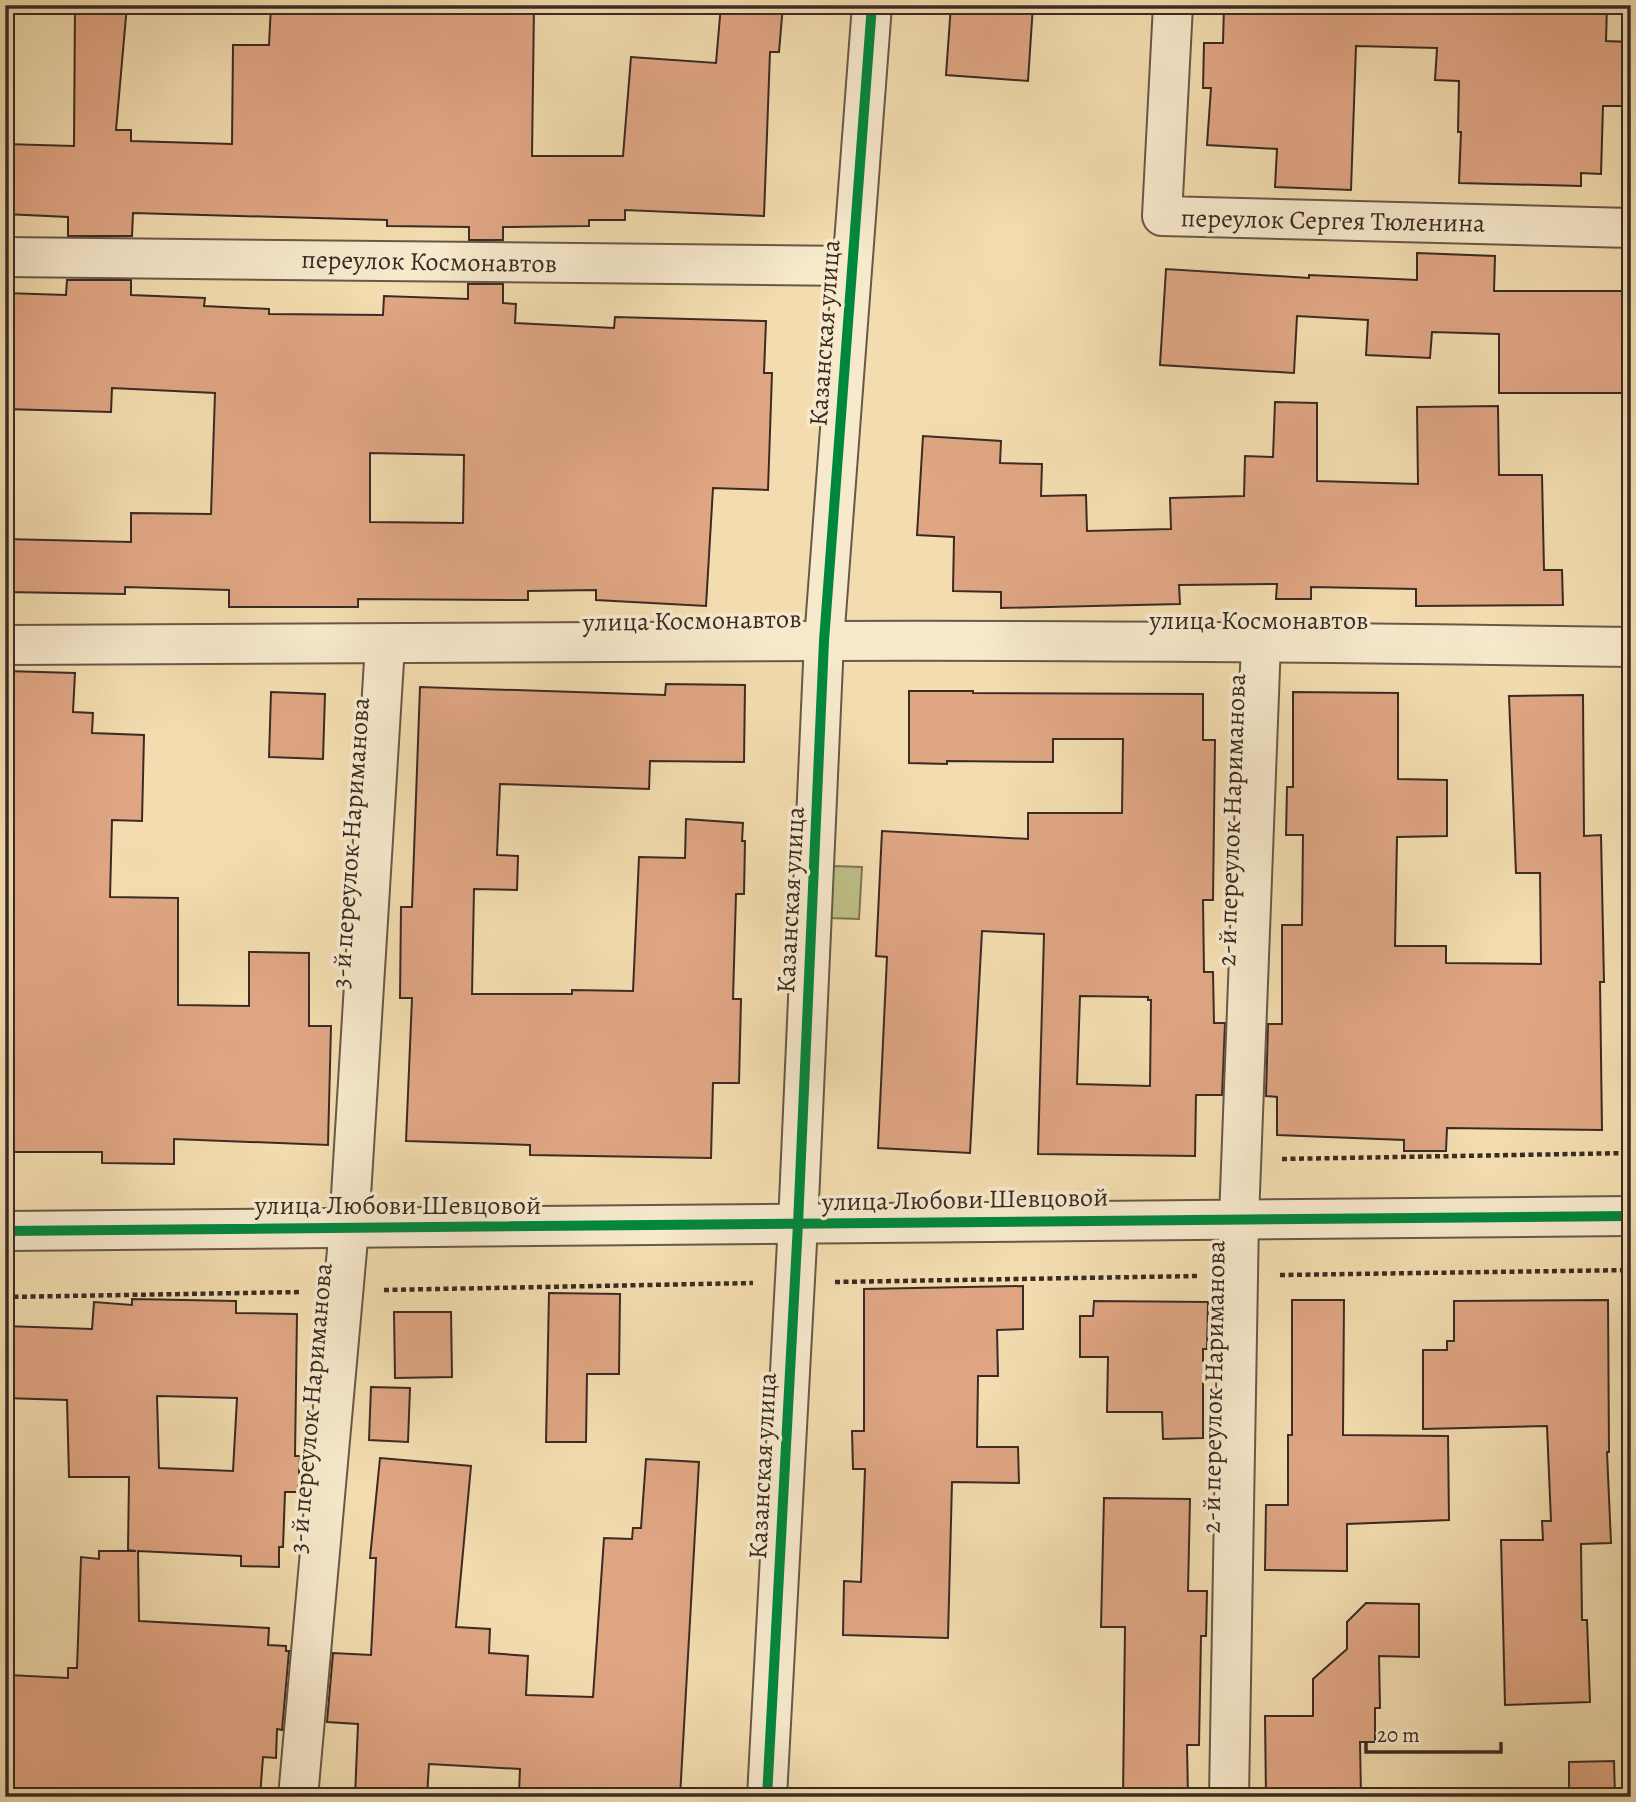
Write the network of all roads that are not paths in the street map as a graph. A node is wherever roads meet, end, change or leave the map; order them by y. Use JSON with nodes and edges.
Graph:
{"nodes":[{"id":1,"x":872,"y":5,"type":"edge"},
{"id":2,"x":1173,"y":5,"type":"edge"},
{"id":3,"x":1631,"y":228,"type":"edge"},
{"id":4,"x":5,"y":257,"type":"edge"},
{"id":5,"x":852,"y":266,"type":"junction"},
{"id":6,"x":824,"y":641,"type":"junction"},
{"id":7,"x":1261,"y":642,"type":"junction"},
{"id":8,"x":5,"y":645,"type":"edge"},
{"id":9,"x":385,"y":645,"type":"junction"},
{"id":10,"x":1631,"y":647,"type":"edge"},
{"id":11,"x":1631,"y":1216,"type":"edge"},
{"id":12,"x":1239,"y":1219,"type":"junction"},
{"id":13,"x":798,"y":1224,"type":"junction"},
{"id":14,"x":349,"y":1228,"type":"junction"},
{"id":15,"x":5,"y":1231,"type":"edge"},
{"id":16,"x":298,"y":1797,"type":"edge"},
{"id":17,"x":767,"y":1797,"type":"edge"},
{"id":18,"x":1228,"y":1797,"type":"edge"}],
"edges":[{"from":1,"to":5,"type":"street","name":"Казанская улица"},
{"from":2,"to":3,"type":"street","name":"переулок Сергея Тюленина"},
{"from":4,"to":5,"type":"street","name":"переулок Космонавтов"},
{"from":5,"to":6,"type":"street","name":"Казанская улица"},
{"from":6,"to":7,"type":"street","name":"улица Космонавтов"},
{"from":6,"to":9,"type":"street","name":"улица Космонавтов"},
{"from":6,"to":13,"type":"street","name":"Казанская улица"},
{"from":7,"to":10,"type":"street","name":"улица Космонавтов"},
{"from":7,"to":12,"type":"street","name":"2-й переулок Нариманова"},
{"from":8,"to":9,"type":"street","name":"улица Космонавтов"},
{"from":9,"to":14,"type":"street","name":"3-й переулок Нариманова"},
{"from":11,"to":12,"type":"street","name":"улица Любови Шевцовой"},
{"from":12,"to":13,"type":"street","name":"улица Любови Шевцовой"},
{"from":12,"to":18,"type":"street","name":"2-й переулок Нариманова"},
{"from":13,"to":14,"type":"street","name":"улица Любови Шевцовой"},
{"from":13,"to":17,"type":"street","name":"Казанская улица"},
{"from":14,"to":15,"type":"street","name":"улица Любови Шевцовой"},
{"from":14,"to":16,"type":"street","name":"3-й переулок Нариманова"}]}
